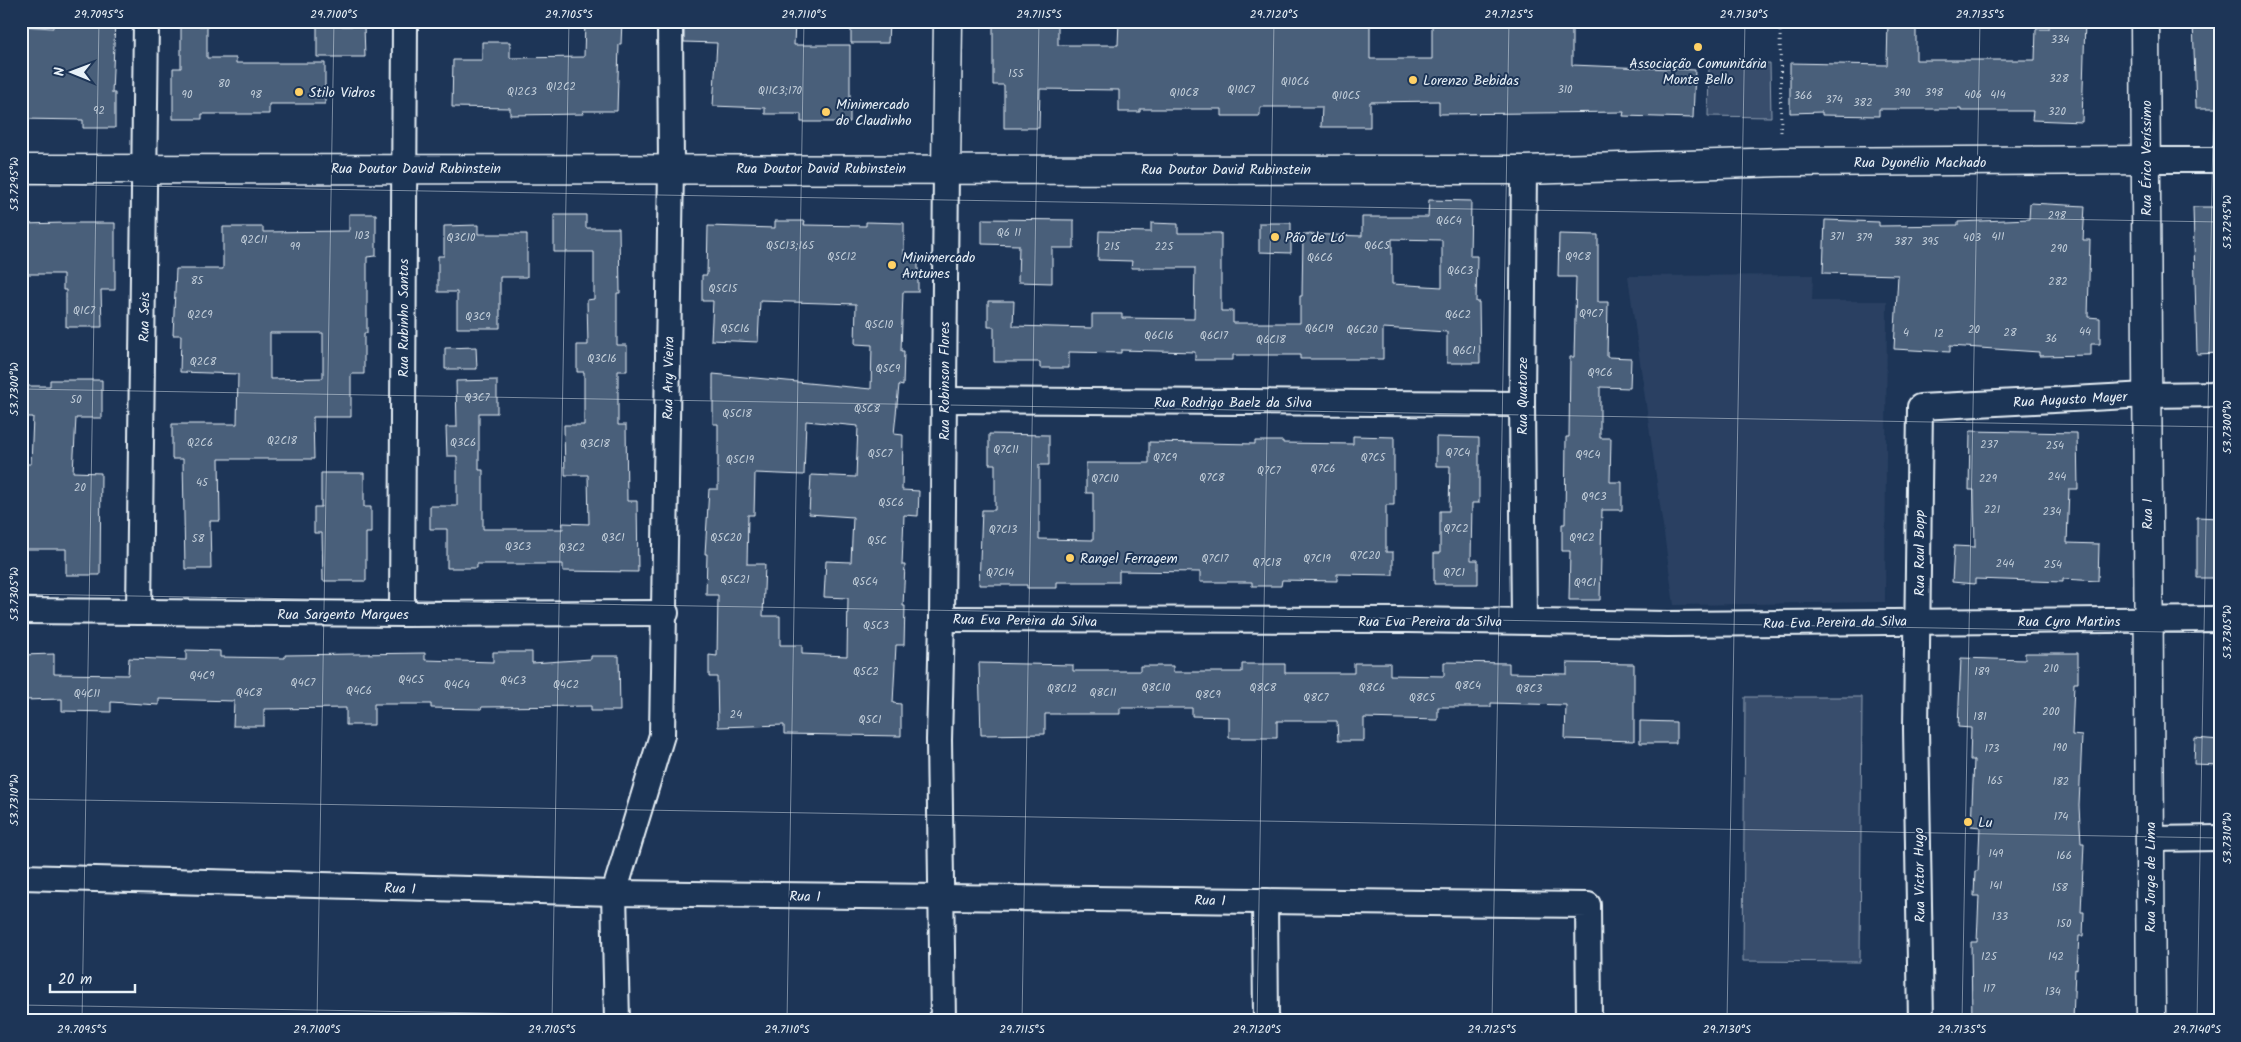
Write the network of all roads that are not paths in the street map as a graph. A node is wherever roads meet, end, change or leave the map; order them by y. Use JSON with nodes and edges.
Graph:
{"nodes":[{"id":1,"x":146,"y":21,"type":"edge"},
{"id":2,"x":405,"y":21,"type":"edge"},
{"id":3,"x":670,"y":21,"type":"edge"},
{"id":4,"x":948,"y":21,"type":"edge"},
{"id":5,"x":2145,"y":21,"type":"edge"},
{"id":6,"x":2147,"y":160,"type":"junction"},
{"id":7,"x":2220,"y":160,"type":"edge"},
{"id":8,"x":1620,"y":167,"type":"joint"},
{"id":9,"x":146,"y":168,"type":"junction"},
{"id":10,"x":670,"y":168,"type":"junction"},
{"id":11,"x":21,"y":169,"type":"edge"},
{"id":12,"x":404,"y":169,"type":"junction"},
{"id":13,"x":946,"y":169,"type":"junction"},
{"id":14,"x":1524,"y":170,"type":"junction"},
{"id":15,"x":2146,"y":295,"type":"joint"},
{"id":16,"x":2220,"y":394,"type":"edge"},
{"id":17,"x":2147,"y":395,"type":"junction"},
{"id":18,"x":944,"y":400,"type":"junction"},
{"id":19,"x":1522,"y":404,"type":"junction"},
{"id":20,"x":1920,"y":407,"type":"joint"},
{"id":21,"x":21,"y":612,"type":"edge"},
{"id":22,"x":140,"y":612,"type":"junction"},
{"id":23,"x":666,"y":613,"type":"junction"},
{"id":24,"x":402,"y":614,"type":"junction"},
{"id":25,"x":942,"y":619,"type":"junction"},
{"id":26,"x":2220,"y":619,"type":"edge"},
{"id":27,"x":1524,"y":621,"type":"junction"},
{"id":28,"x":1918,"y":621,"type":"junction"},
{"id":29,"x":2147,"y":621,"type":"junction"},
{"id":30,"x":1916,"y":729,"type":"joint"},
{"id":31,"x":2149,"y":732,"type":"joint"},
{"id":32,"x":2220,"y":838,"type":"edge"},
{"id":33,"x":2150,"y":839,"type":"junction"},
{"id":34,"x":21,"y":877,"type":"edge"},
{"id":35,"x":614,"y":894,"type":"junction"},
{"id":36,"x":941,"y":897,"type":"junction"},
{"id":37,"x":1265,"y":901,"type":"junction"},
{"id":38,"x":617,"y":1021,"type":"edge"},
{"id":39,"x":944,"y":1021,"type":"edge"},
{"id":40,"x":1266,"y":1021,"type":"edge"},
{"id":41,"x":1589,"y":1021,"type":"edge"},
{"id":42,"x":1921,"y":1021,"type":"edge"},
{"id":43,"x":2151,"y":1021,"type":"edge"}],
"edges":[{"from":1,"to":9,"type":"street","name":"Rua Seis"},
{"from":2,"to":12,"type":"street","name":"Rua Rubinho Santos"},
{"from":3,"to":10,"type":"street","name":"Rua Ary Vieira"},
{"from":4,"to":13,"type":"street","name":"Rua Robinson Flores"},
{"from":5,"to":6,"type":"street","name":"Rua Érico Veríssimo"},
{"from":6,"to":7,"type":"street","name":"Rua Dyonélio Machado"},
{"from":6,"to":8,"type":"street","name":"Rua Dyonélio Machado"},
{"from":6,"to":15,"type":"street","name":"Rua Érico Veríssimo"},
{"from":8,"to":14,"type":"street","name":"Rua Doutor David Rubinstein"},
{"from":9,"to":11,"type":"street","name":"Rua Doutor David Rubinstein"},
{"from":9,"to":12,"type":"street","name":"Rua Doutor David Rubinstein"},
{"from":9,"to":22,"type":"street","name":"Rua Seis"},
{"from":10,"to":12,"type":"street","name":"Rua Doutor David Rubinstein"},
{"from":10,"to":13,"type":"street","name":"Rua Doutor David Rubinstein"},
{"from":10,"to":23,"type":"street","name":"Rua Ary Vieira"},
{"from":12,"to":24,"type":"street","name":"Rua Rubinho Santos"},
{"from":13,"to":14,"type":"street","name":"Rua Doutor David Rubinstein"},
{"from":13,"to":18,"type":"street","name":"Rua Robinson Flores"},
{"from":14,"to":19,"type":"street","name":"Rua Quatorze"},
{"from":15,"to":17,"type":"street","name":"Rua 1"},
{"from":16,"to":17,"type":"street","name":"Rua Augusto Mayer"},
{"from":17,"to":20,"type":"street","name":"Rua Augusto Mayer"},
{"from":17,"to":29,"type":"street","name":"Rua 1"},
{"from":18,"to":19,"type":"street","name":"Rua Rodrigo Baelz da Silva"},
{"from":18,"to":25,"type":"street","name":"Rua Robinson Flores"},
{"from":19,"to":27,"type":"street","name":"Rua Quatorze"},
{"from":20,"to":28,"type":"street","name":"Rua Raul Bopp"},
{"from":21,"to":22,"type":"street","name":"Rua Sargento Marques"},
{"from":22,"to":24,"type":"street","name":"Rua Sargento Marques"},
{"from":23,"to":24,"type":"street","name":"Rua Sargento Marques"},
{"from":23,"to":35,"type":"street","name":"Rua Ary Vieira"},
{"from":25,"to":27,"type":"street","name":"Rua Eva Pereira da Silva"},
{"from":25,"to":36,"type":"street","name":"Rua Robinson Flores"},
{"from":26,"to":29,"type":"street","name":"Rua Cyro Martins"},
{"from":27,"to":28,"type":"street","name":"Rua Eva Pereira da Silva"},
{"from":28,"to":29,"type":"street","name":"Rua Cyro Martins"},
{"from":28,"to":30,"type":"street","name":"Rua Raul Bopp"},
{"from":29,"to":31,"type":"street","name":"Rua 1"},
{"from":30,"to":42,"type":"street","name":"Rua Victor Hugo"},
{"from":31,"to":33,"type":"street","name":"Rua Jorge de Lima"},
{"from":32,"to":33,"type":"street"},
{"from":33,"to":43,"type":"street","name":"Rua Jorge de Lima"},
{"from":34,"to":35,"type":"street","name":"Rua 1"},
{"from":35,"to":36,"type":"street","name":"Rua 1"},
{"from":35,"to":38,"type":"street","name":"Rua Ary Vieira"},
{"from":36,"to":37,"type":"street","name":"Rua 1"},
{"from":36,"to":39,"type":"street","name":"Rua Robinson Flores"},
{"from":37,"to":40,"type":"street"},
{"from":37,"to":41,"type":"street","name":"Rua 1"}]}
